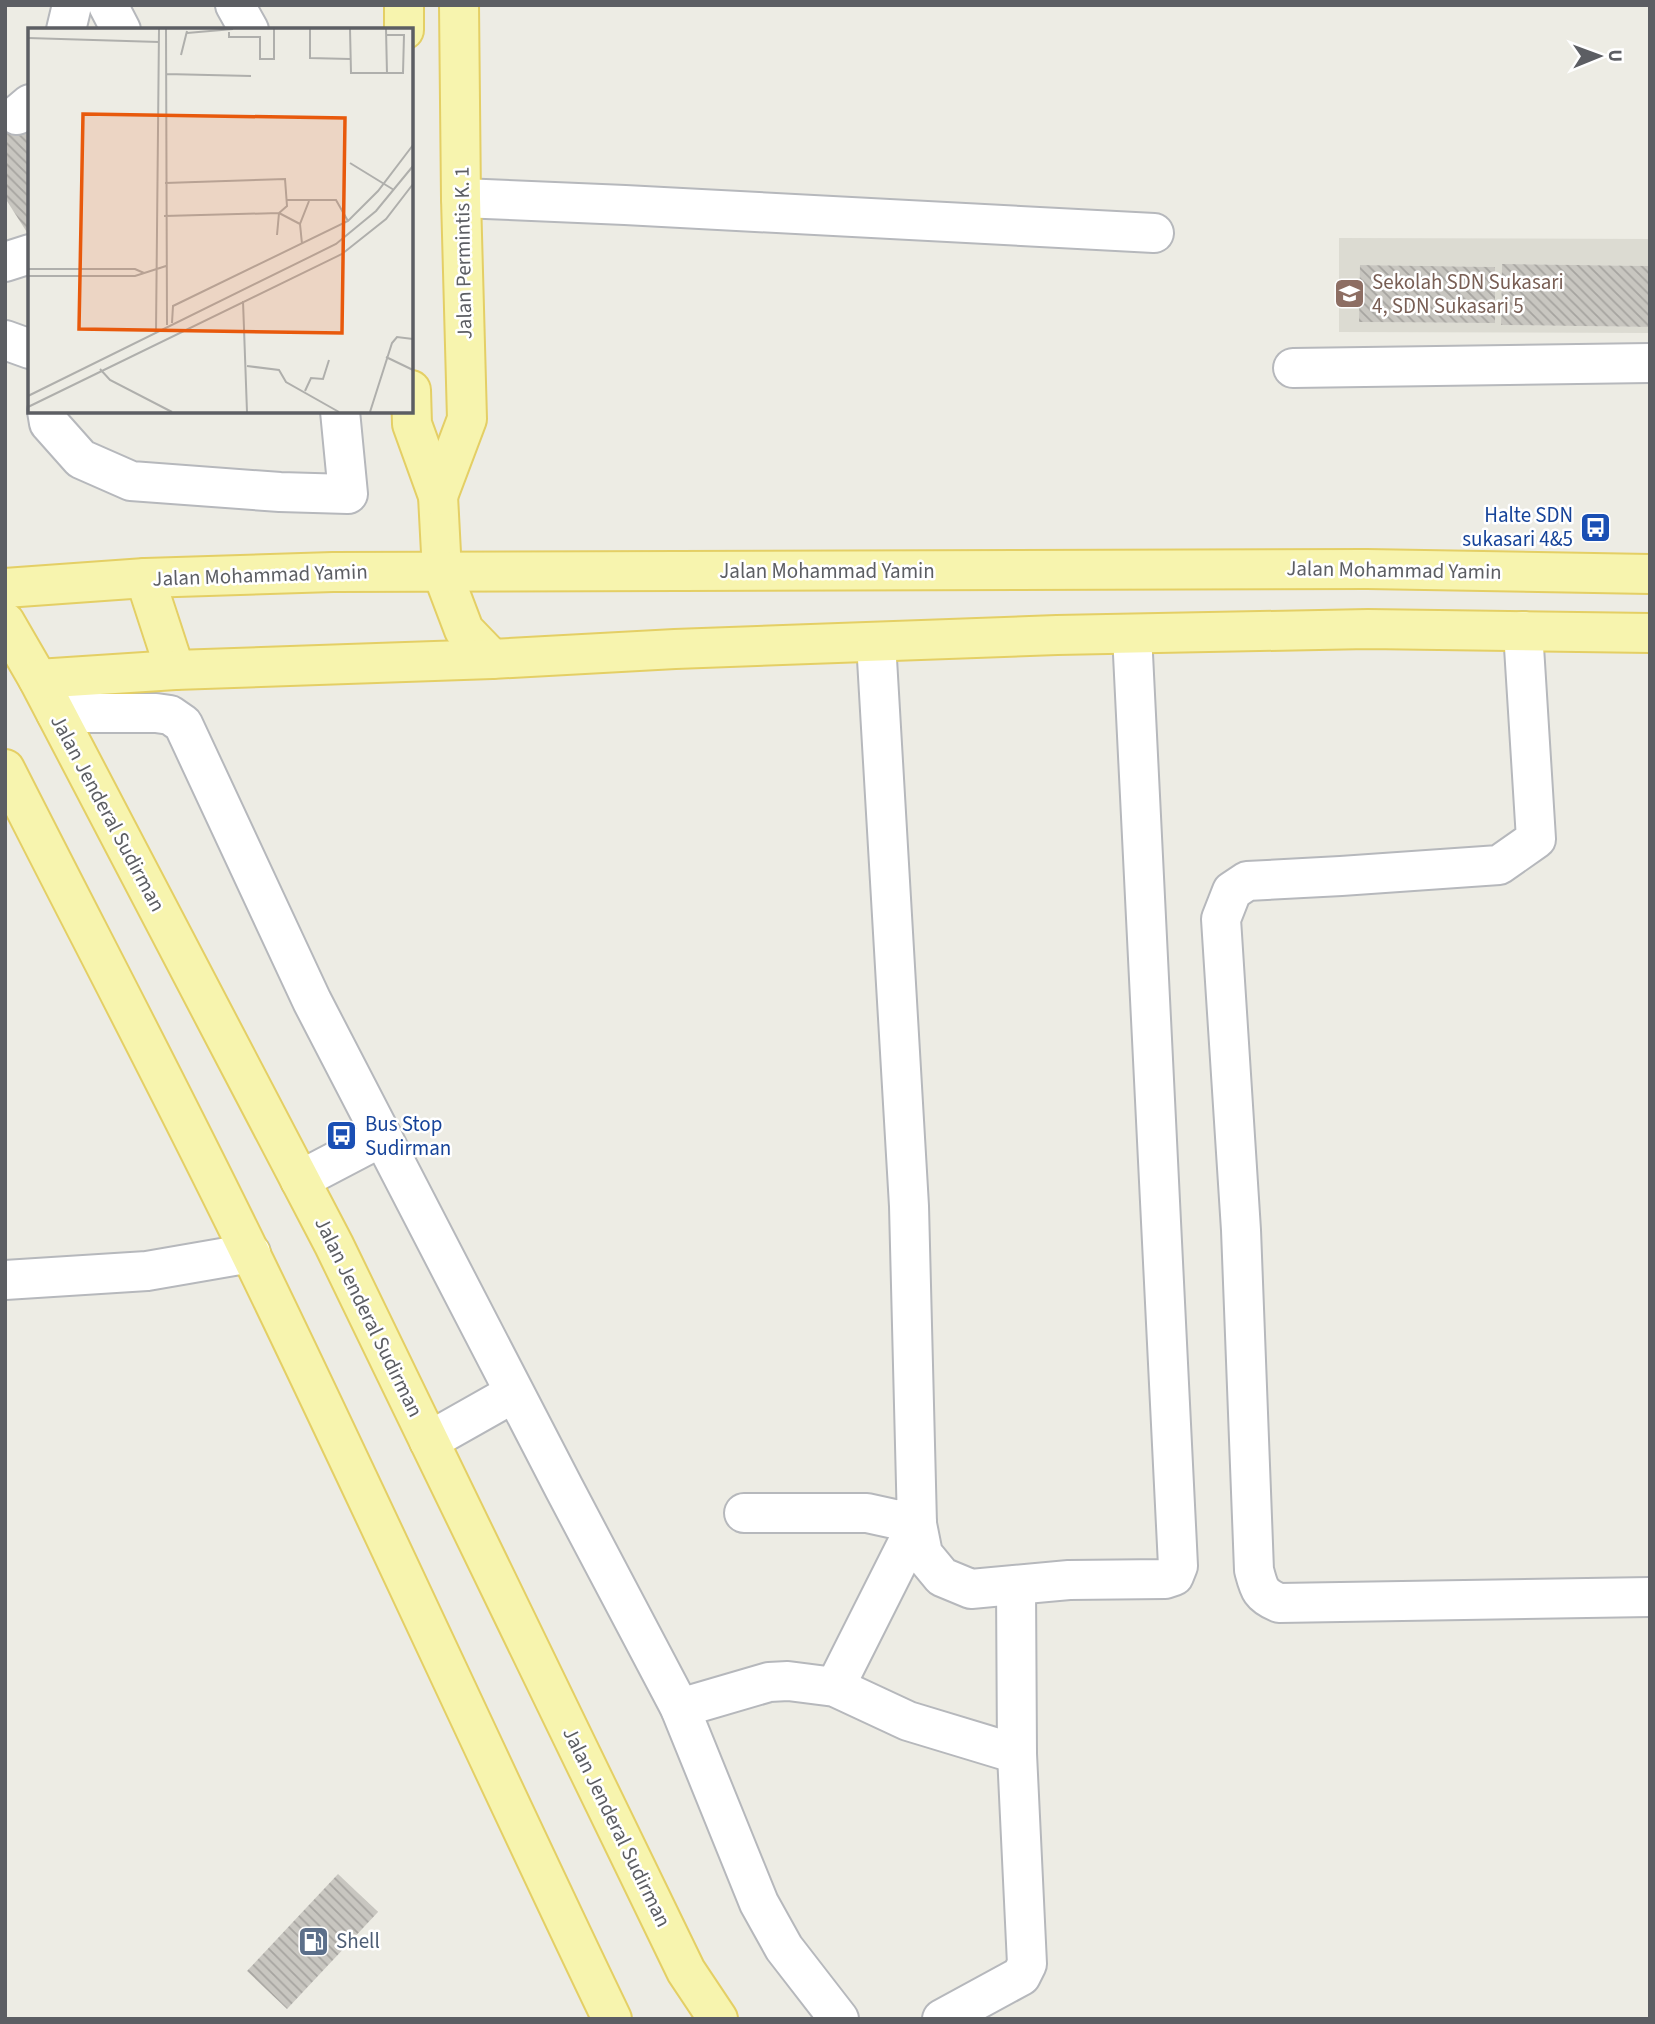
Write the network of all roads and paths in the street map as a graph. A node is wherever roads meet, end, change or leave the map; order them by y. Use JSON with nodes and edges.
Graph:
{"nodes":[{"id":1,"x":72,"y":5,"type":"edge"},
{"id":2,"x":108,"y":5,"type":"edge"},
{"id":3,"x":235,"y":5,"type":"edge"},
{"id":4,"x":404,"y":5,"type":"edge"},
{"id":5,"x":459,"y":5,"type":"edge"},
{"id":6,"x":66,"y":28,"type":"edge"},
{"id":7,"x":120,"y":28,"type":"edge"},
{"id":8,"x":248,"y":28,"type":"edge"},
{"id":9,"x":404,"y":28,"type":"edge"},
{"id":10,"x":461,"y":198,"type":"junction"},
{"id":11,"x":1154,"y":233,"type":"dead end"},
{"id":12,"x":28,"y":255,"type":"edge"},
{"id":13,"x":5,"y":262,"type":"edge"},
{"id":14,"x":5,"y":341,"type":"edge"},
{"id":15,"x":28,"y":348,"type":"edge"},
{"id":16,"x":1650,"y":363,"type":"edge"},
{"id":17,"x":1293,"y":368,"type":"dead end"},
{"id":18,"x":47,"y":413,"type":"edge"},
{"id":19,"x":340,"y":413,"type":"edge"},
{"id":20,"x":412,"y":413,"type":"edge"},
{"id":21,"x":438,"y":496,"type":"junction"},
{"id":22,"x":442,"y":572,"type":"junction"},
{"id":23,"x":1650,"y":574,"type":"edge"},
{"id":24,"x":145,"y":578,"type":"junction"},
{"id":25,"x":5,"y":588,"type":"edge"},
{"id":26,"x":5,"y":622,"type":"edge"},
{"id":27,"x":1523,"y":631,"type":"junction"},
{"id":28,"x":1650,"y":633,"type":"edge"},
{"id":29,"x":1132,"y":634,"type":"junction"},
{"id":30,"x":876,"y":642,"type":"junction"},
{"id":31,"x":492,"y":659,"type":"junction"},
{"id":32,"x":175,"y":670,"type":"junction"},
{"id":33,"x":38,"y":679,"type":"junction"},
{"id":34,"x":56,"y":713,"type":"junction"},
{"id":35,"x":5,"y":769,"type":"edge"},
{"id":36,"x":383,"y":1138,"type":"junction"},
{"id":37,"x":300,"y":1180,"type":"junction"},
{"id":38,"x":251,"y":1253,"type":"junction"},
{"id":39,"x":5,"y":1280,"type":"edge"},
{"id":40,"x":514,"y":1393,"type":"junction"},
{"id":41,"x":429,"y":1441,"type":"junction"},
{"id":42,"x":744,"y":1513,"type":"dead end"},
{"id":43,"x":917,"y":1524,"type":"junction"},
{"id":44,"x":1016,"y":1585,"type":"junction"},
{"id":45,"x":1650,"y":1597,"type":"edge"},
{"id":46,"x":835,"y":1687,"type":"junction"},
{"id":47,"x":680,"y":1708,"type":"junction"},
{"id":48,"x":1017,"y":1754,"type":"junction"},
{"id":49,"x":830,"y":2015,"type":"edge"},
{"id":50,"x":612,"y":2019,"type":"edge"},
{"id":51,"x":718,"y":2019,"type":"edge"},
{"id":52,"x":942,"y":2019,"type":"edge"}],
"edges":[{"from":1,"to":6,"type":"street"},
{"from":2,"to":7,"type":"street"},
{"from":3,"to":8,"type":"street"},
{"from":4,"to":9,"type":"main road"},
{"from":5,"to":10,"type":"main road","name":"Jalan Permintis K. 1"},
{"from":10,"to":11,"type":"street"},
{"from":10,"to":21,"type":"main road","name":"Jalan Permintis K. 1"},
{"from":12,"to":13,"type":"street"},
{"from":14,"to":15,"type":"street"},
{"from":16,"to":17,"type":"street"},
{"from":18,"to":19,"type":"street"},
{"from":20,"to":21,"type":"main road","name":"Jalan Permintis K. 1"},
{"from":21,"to":22,"type":"main road","name":"Jalan Permintis K. 1"},
{"from":22,"to":23,"type":"main road","name":"Jalan Mohammad Yamin"},
{"from":22,"to":24,"type":"main road","name":"Jalan Mohammad Yamin"},
{"from":22,"to":31,"type":"main road","name":"Jalan Permintis K. 1"},
{"from":24,"to":25,"type":"main road","name":"Jalan Mohammad Yamin"},
{"from":24,"to":32,"type":"main road"},
{"from":26,"to":33,"type":"main road","name":"Jalan Jenderal Sudirman"},
{"from":27,"to":28,"type":"main road"},
{"from":27,"to":29,"type":"main road"},
{"from":27,"to":45,"type":"street"},
{"from":29,"to":30,"type":"main road"},
{"from":29,"to":44,"type":"street"},
{"from":30,"to":31,"type":"main road"},
{"from":30,"to":43,"type":"street"},
{"from":31,"to":32,"type":"main road"},
{"from":32,"to":33,"type":"main road"},
{"from":33,"to":34,"type":"main road","name":"Jalan Jenderal Sudirman"},
{"from":34,"to":36,"type":"street"},
{"from":34,"to":37,"type":"main road","name":"Jalan Jenderal Sudirman"},
{"from":35,"to":38,"type":"main road"},
{"from":36,"to":37,"type":"street"},
{"from":36,"to":40,"type":"street"},
{"from":37,"to":41,"type":"main road","name":"Jalan Jenderal Sudirman"},
{"from":38,"to":39,"type":"street"},
{"from":38,"to":50,"type":"main road"},
{"from":40,"to":41,"type":"street"},
{"from":40,"to":47,"type":"street"},
{"from":41,"to":51,"type":"main road","name":"Jalan Jenderal Sudirman"},
{"from":42,"to":43,"type":"street"},
{"from":43,"to":44,"type":"street"},
{"from":43,"to":46,"type":"street"},
{"from":44,"to":48,"type":"street"},
{"from":46,"to":47,"type":"street"},
{"from":46,"to":48,"type":"street"},
{"from":47,"to":49,"type":"street"},
{"from":48,"to":52,"type":"street"}]}
